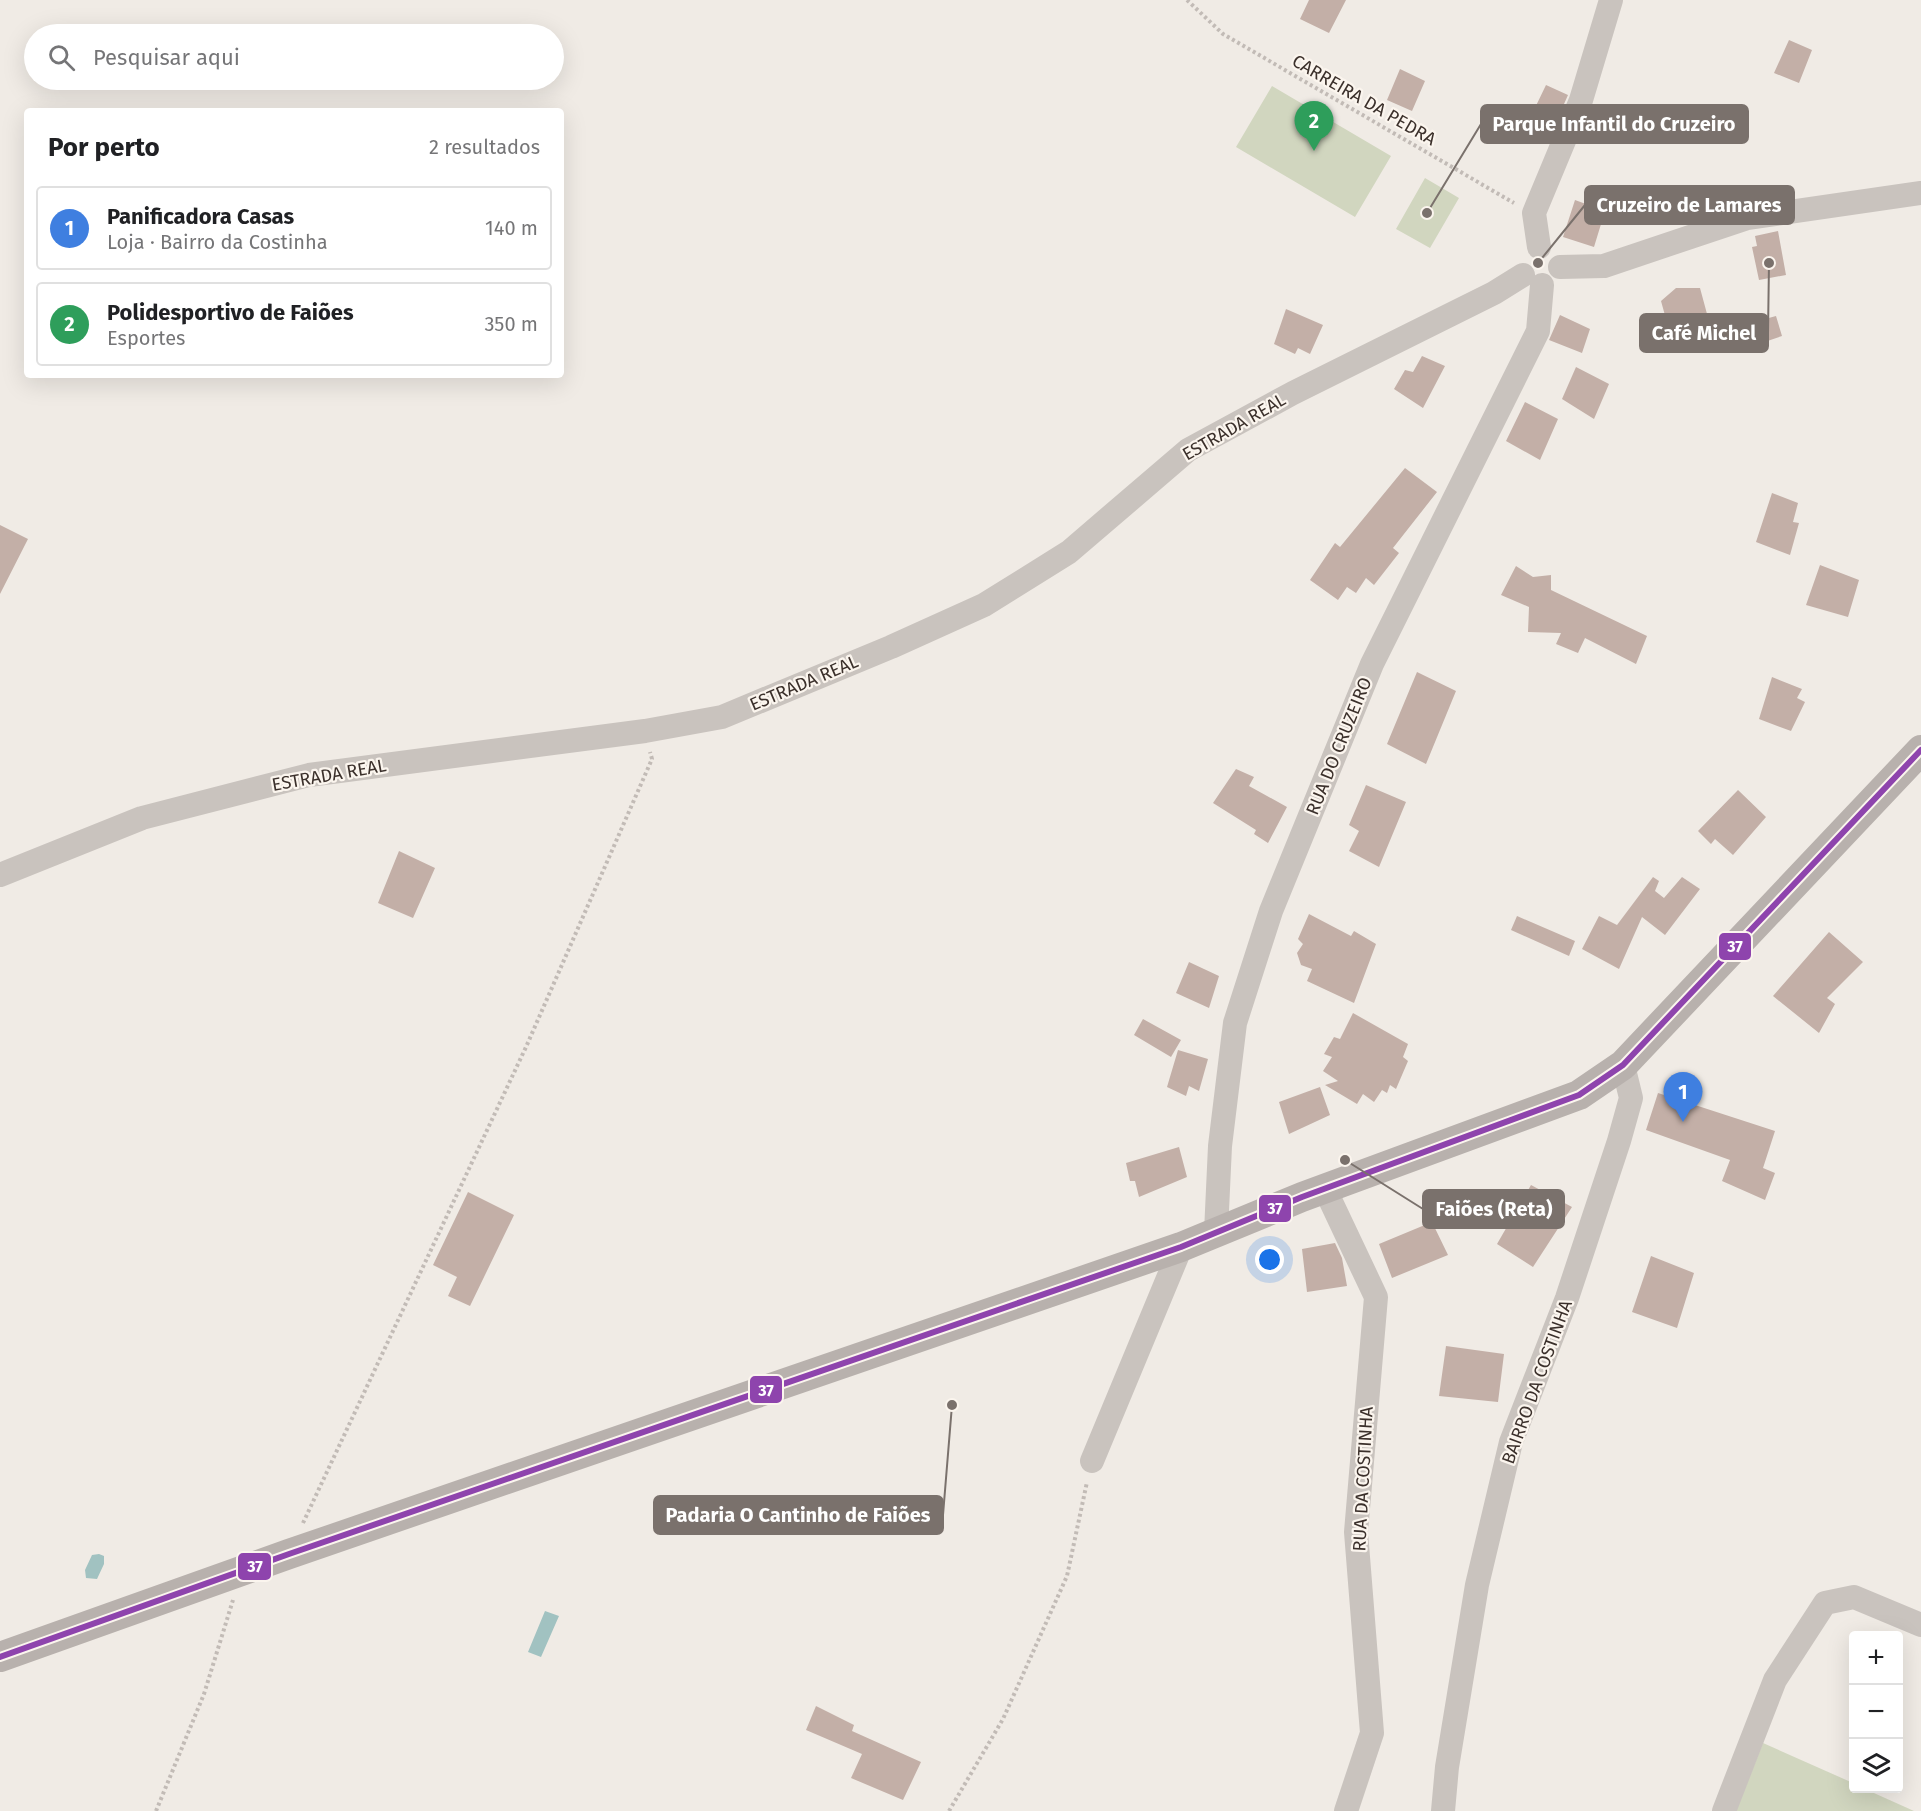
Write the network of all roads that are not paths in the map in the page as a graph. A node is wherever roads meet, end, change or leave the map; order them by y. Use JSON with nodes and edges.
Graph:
{"nodes":[{"id":1,"x":1611,"y":0,"type":"edge"},
{"id":2,"x":1921,"y":193,"type":"edge"},
{"id":3,"x":1539,"y":247,"type":"junction"},
{"id":4,"x":1560,"y":267,"type":"junction"},
{"id":5,"x":1533,"y":280,"type":"junction"},
{"id":6,"x":1921,"y":750,"type":"edge"},
{"id":7,"x":0,"y":875,"type":"edge"},
{"id":8,"x":1623,"y":1065,"type":"junction"},
{"id":9,"x":1325,"y":1189,"type":"junction"},
{"id":10,"x":1216,"y":1232,"type":"junction"},
{"id":11,"x":1181,"y":1247,"type":"junction"},
{"id":12,"x":1092,"y":1461,"type":"road end"},
{"id":13,"x":1921,"y":1625,"type":"edge"},
{"id":14,"x":0,"y":1657,"type":"edge"},
{"id":15,"x":1346,"y":1811,"type":"edge"},
{"id":16,"x":1443,"y":1811,"type":"edge"},
{"id":17,"x":1724,"y":1811,"type":"edge"}],
"edges":[{"from":1,"to":3,"type":"street"},
{"from":2,"to":4,"type":"street"},
{"from":3,"to":4,"type":"street"},
{"from":3,"to":5,"type":"street"},
{"from":4,"to":5,"type":"street"},
{"from":5,"to":7,"type":"street","name":"ESTRADA REAL"},
{"from":5,"to":10,"type":"street","name":"RUA DO CRUZEIRO"},
{"from":6,"to":8,"type":"main road"},
{"from":8,"to":9,"type":"main road"},
{"from":8,"to":16,"type":"street","name":"BAIRRO DA COSTINHA"},
{"from":9,"to":10,"type":"main road"},
{"from":9,"to":15,"type":"street","name":"RUA DA COSTINHA"},
{"from":10,"to":11,"type":"main road"},
{"from":11,"to":12,"type":"street"},
{"from":11,"to":14,"type":"main road"},
{"from":13,"to":17,"type":"street"}]}
